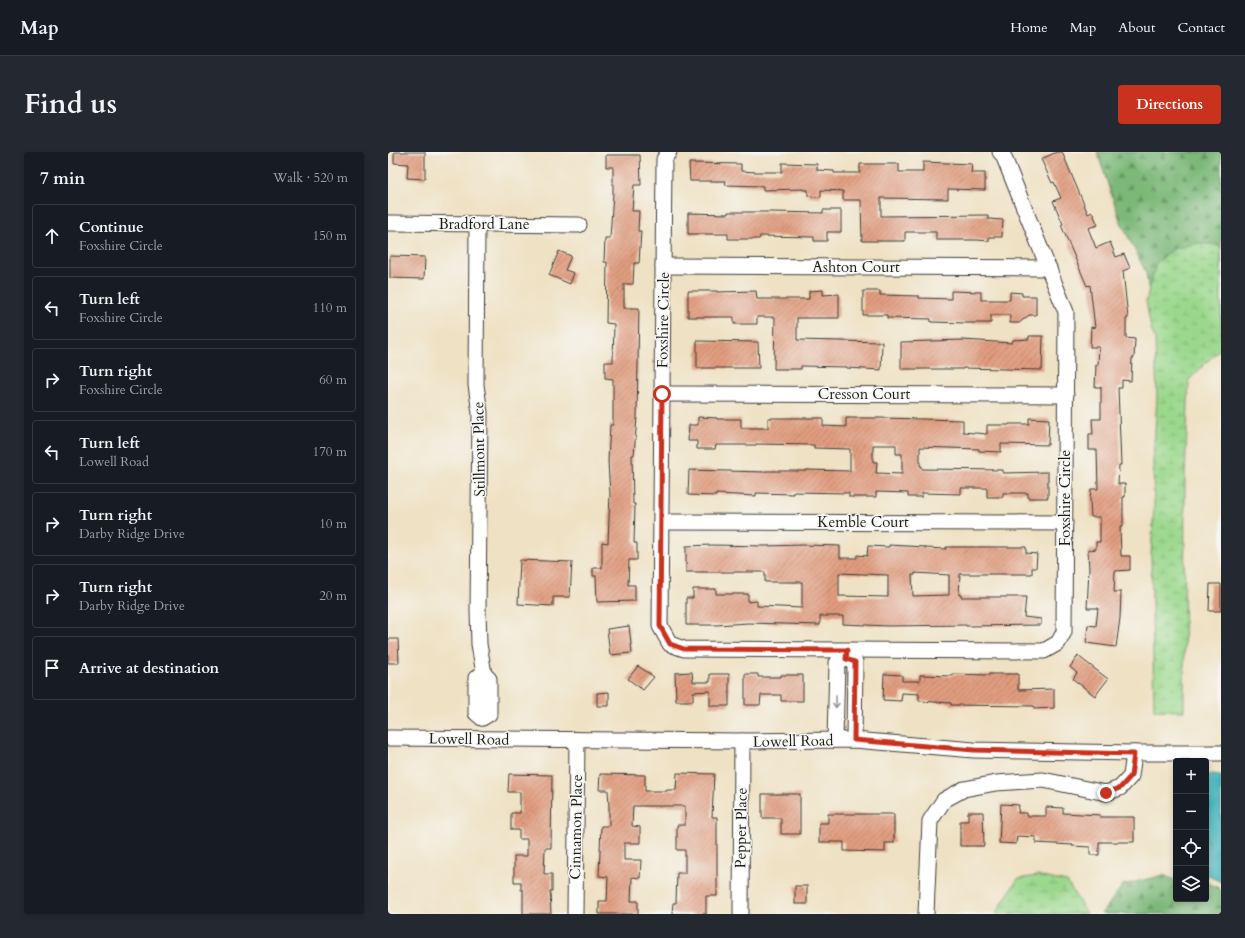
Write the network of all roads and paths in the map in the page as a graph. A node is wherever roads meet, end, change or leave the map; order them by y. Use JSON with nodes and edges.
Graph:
{"nodes":[{"id":1,"x":669,"y":152,"type":"edge"},
{"id":2,"x":1000,"y":152,"type":"edge"},
{"id":3,"x":388,"y":223,"type":"edge"},
{"id":4,"x":477,"y":224,"type":"junction"},
{"id":5,"x":579,"y":225,"type":"dead end"},
{"id":6,"x":663,"y":266,"type":"junction"},
{"id":7,"x":1049,"y":268,"type":"junction"},
{"id":8,"x":662,"y":394,"type":"junction"},
{"id":9,"x":1066,"y":395,"type":"junction"},
{"id":10,"x":661,"y":522,"type":"junction"},
{"id":11,"x":1065,"y":523,"type":"junction"},
{"id":12,"x":847,"y":654,"type":"junction"},
{"id":13,"x":388,"y":738,"type":"edge"},
{"id":14,"x":483,"y":739,"type":"junction"},
{"id":15,"x":577,"y":740,"type":"junction"},
{"id":16,"x":835,"y":740,"type":"junction"},
{"id":17,"x":854,"y":740,"type":"junction"},
{"id":18,"x":742,"y":741,"type":"junction"},
{"id":19,"x":1134,"y":754,"type":"junction"},
{"id":20,"x":1221,"y":754,"type":"edge"},
{"id":21,"x":575,"y":914,"type":"edge"},
{"id":22,"x":740,"y":914,"type":"edge"},
{"id":23,"x":926,"y":914,"type":"edge"}],
"edges":[{"from":1,"to":6,"type":"street","name":"Foxshire Circle"},
{"from":2,"to":7,"type":"street","name":"Foxshire Circle"},
{"from":3,"to":4,"type":"street","name":"Bradford Lane"},
{"from":4,"to":5,"type":"street","name":"Bradford Lane"},
{"from":4,"to":14,"type":"street","name":"Stillmont Place"},
{"from":6,"to":7,"type":"street","name":"Ashton Court"},
{"from":6,"to":8,"type":"street","name":"Foxshire Circle"},
{"from":7,"to":9,"type":"street","name":"Foxshire Circle"},
{"from":8,"to":9,"type":"street","name":"Cresson Court"},
{"from":8,"to":10,"type":"street","name":"Foxshire Circle"},
{"from":9,"to":11,"type":"street","name":"Foxshire Circle"},
{"from":10,"to":11,"type":"street","name":"Kemble Court"},
{"from":10,"to":12,"type":"street","name":"Foxshire Circle"},
{"from":11,"to":12,"type":"street","name":"Foxshire Circle"},
{"from":12,"to":16,"type":"street","one_way":true},
{"from":12,"to":17,"type":"street"},
{"from":13,"to":14,"type":"street","name":"Lowell Road"},
{"from":14,"to":15,"type":"street","name":"Lowell Road"},
{"from":15,"to":18,"type":"street","name":"Lowell Road"},
{"from":15,"to":21,"type":"street","name":"Cinnamon Place"},
{"from":16,"to":17,"type":"street","name":"Lowell Road"},
{"from":16,"to":18,"type":"street","name":"Lowell Road"},
{"from":17,"to":19,"type":"street","name":"Lowell Road"},
{"from":18,"to":22,"type":"street","name":"Pepper Place"},
{"from":19,"to":20,"type":"street","name":"Lowell Road"},
{"from":19,"to":23,"type":"street"}]}
